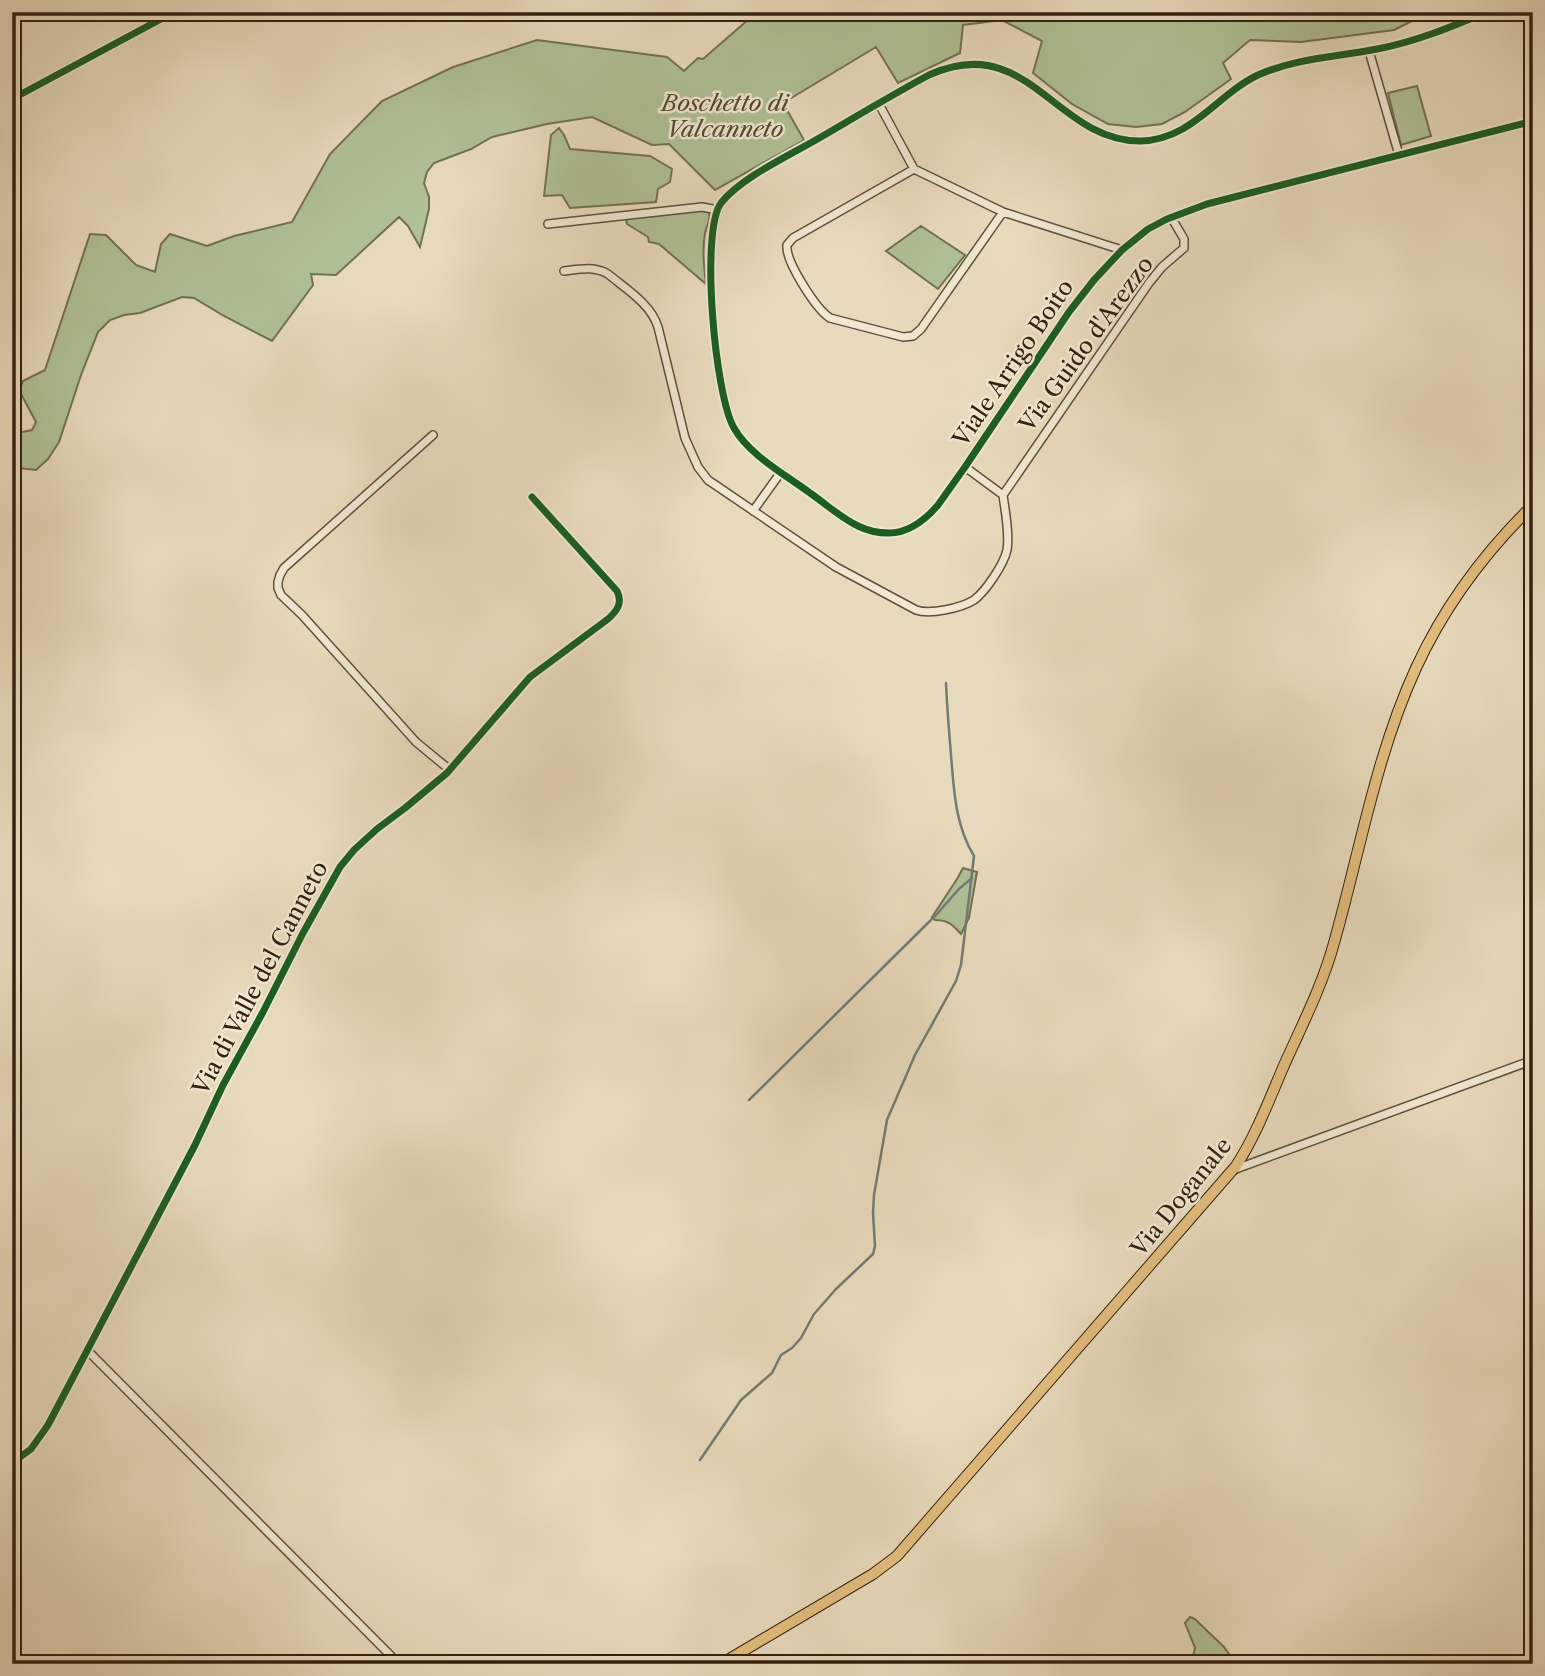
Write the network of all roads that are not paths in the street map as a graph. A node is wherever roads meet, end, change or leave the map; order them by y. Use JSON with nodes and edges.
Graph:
{"nodes":[{"id":1,"x":174,"y":12,"type":"edge"},
{"id":2,"x":1487,"y":12,"type":"edge"},
{"id":3,"x":1369,"y":51,"type":"junction"},
{"id":4,"x":12,"y":99,"type":"edge"},
{"id":5,"x":879,"y":104,"type":"junction"},
{"id":6,"x":1533,"y":121,"type":"edge"},
{"id":7,"x":1399,"y":155,"type":"junction"},
{"id":8,"x":914,"y":169,"type":"junction"},
{"id":9,"x":718,"y":210,"type":"junction"},
{"id":10,"x":1003,"y":212,"type":"junction"},
{"id":11,"x":1171,"y":217,"type":"junction"},
{"id":12,"x":548,"y":224,"type":"dead end"},
{"id":13,"x":1122,"y":250,"type":"junction"},
{"id":14,"x":564,"y":271,"type":"dead end"},
{"id":15,"x":433,"y":435,"type":"dead end"},
{"id":16,"x":965,"y":467,"type":"junction"},
{"id":17,"x":781,"y":472,"type":"junction"},
{"id":18,"x":1003,"y":495,"type":"junction"},
{"id":19,"x":532,"y":498,"type":"dead end"},
{"id":20,"x":1533,"y":505,"type":"edge"},
{"id":21,"x":753,"y":511,"type":"junction"},
{"id":22,"x":450,"y":770,"type":"junction"},
{"id":23,"x":1533,"y":1060,"type":"edge"},
{"id":24,"x":1233,"y":1170,"type":"junction"},
{"id":25,"x":87,"y":1350,"type":"junction"},
{"id":26,"x":12,"y":1463,"type":"edge"},
{"id":27,"x":400,"y":1664,"type":"edge"},
{"id":28,"x":721,"y":1664,"type":"edge"}],
"edges":[{"from":1,"to":4,"type":"street"},
{"from":2,"to":3,"type":"street"},
{"from":3,"to":5,"type":"street"},
{"from":3,"to":7,"type":"street"},
{"from":5,"to":8,"type":"street"},
{"from":5,"to":9,"type":"street"},
{"from":6,"to":7,"type":"street","name":"Viale Arrigo Boito"},
{"from":7,"to":11,"type":"street","name":"Viale Arrigo Boito"},
{"from":8,"to":10,"type":"street"},
{"from":8,"to":10,"type":"street"},
{"from":9,"to":12,"type":"street"},
{"from":9,"to":17,"type":"street","name":"Viale Arrigo Boito"},
{"from":10,"to":13,"type":"street"},
{"from":11,"to":13,"type":"street","name":"Viale Arrigo Boito"},
{"from":11,"to":18,"type":"street","name":"Via Guido d'Arezzo"},
{"from":13,"to":16,"type":"street","name":"Viale Arrigo Boito"},
{"from":14,"to":21,"type":"street"},
{"from":15,"to":22,"type":"street"},
{"from":16,"to":17,"type":"street","name":"Viale Arrigo Boito"},
{"from":16,"to":18,"type":"street"},
{"from":17,"to":21,"type":"street"},
{"from":18,"to":21,"type":"street"},
{"from":19,"to":22,"type":"street","name":"Via di Valle del Canneto"},
{"from":20,"to":24,"type":"main road","name":"Via Doganale"},
{"from":22,"to":25,"type":"street","name":"Via di Valle del Canneto"},
{"from":23,"to":24,"type":"street"},
{"from":24,"to":28,"type":"main road","name":"Via Doganale"},
{"from":25,"to":26,"type":"street","name":"Via di Valle del Canneto"},
{"from":25,"to":27,"type":"street"}]}
